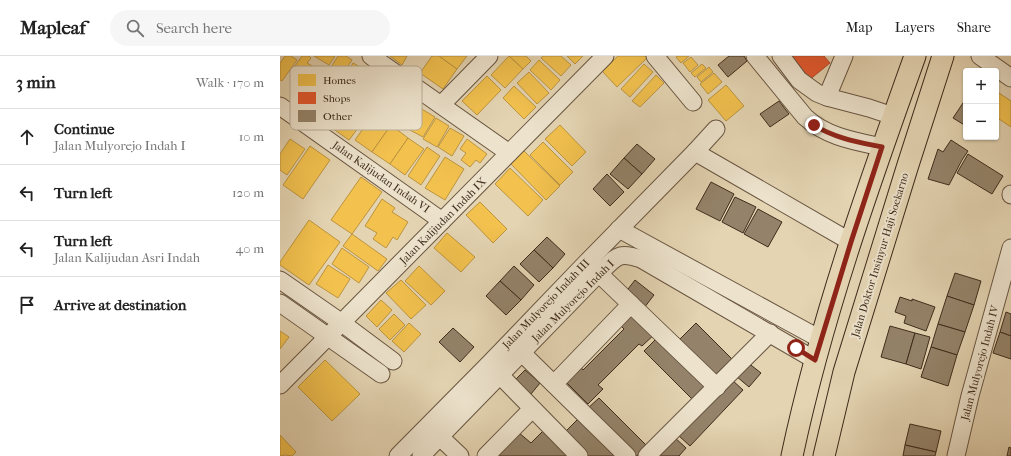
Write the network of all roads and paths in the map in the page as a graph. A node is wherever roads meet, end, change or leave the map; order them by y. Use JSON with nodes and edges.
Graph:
{"nodes":[{"id":1,"x":371,"y":56,"type":"edge"},
{"id":2,"x":489,"y":56,"type":"edge"},
{"id":3,"x":606,"y":56,"type":"edge"},
{"id":4,"x":655,"y":56,"type":"edge"},
{"id":5,"x":755,"y":56,"type":"edge"},
{"id":6,"x":780,"y":56,"type":"edge"},
{"id":7,"x":844,"y":56,"type":"edge"},
{"id":8,"x":915,"y":56,"type":"edge"},
{"id":9,"x":943,"y":56,"type":"edge"},
{"id":10,"x":980,"y":56,"type":"edge"},
{"id":11,"x":385,"y":66,"type":"edge"},
{"id":12,"x":1011,"y":78,"type":"edge"},
{"id":13,"x":422,"y":92,"type":"edge"},
{"id":14,"x":827,"y":97,"type":"junction"},
{"id":15,"x":693,"y":102,"type":"dead end"},
{"id":16,"x":280,"y":106,"type":"edge"},
{"id":17,"x":441,"y":106,"type":"junction"},
{"id":18,"x":290,"y":113,"type":"edge"},
{"id":19,"x":893,"y":116,"type":"junction"},
{"id":20,"x":716,"y":129,"type":"dead end"},
{"id":21,"x":314,"y":130,"type":"edge"},
{"id":22,"x":882,"y":147,"type":"junction"},
{"id":23,"x":695,"y":152,"type":"junction"},
{"id":24,"x":509,"y":153,"type":"junction"},
{"id":25,"x":442,"y":221,"type":"junction"},
{"id":26,"x":619,"y":229,"type":"junction"},
{"id":27,"x":840,"y":235,"type":"junction"},
{"id":28,"x":1011,"y":248,"type":"edge"},
{"id":29,"x":593,"y":267,"type":"junction"},
{"id":30,"x":677,"y":270,"type":"junction"},
{"id":31,"x":280,"y":280,"type":"edge"},
{"id":32,"x":280,"y":303,"type":"edge"},
{"id":33,"x":631,"y":304,"type":"junction"},
{"id":34,"x":342,"y":323,"type":"junction"},
{"id":35,"x":770,"y":333,"type":"junction"},
{"id":36,"x":810,"y":334,"type":"junction"},
{"id":37,"x":328,"y":336,"type":"junction"},
{"id":38,"x":521,"y":352,"type":"junction"},
{"id":39,"x":805,"y":353,"type":"junction"},
{"id":40,"x":393,"y":361,"type":"dead end"},
{"id":41,"x":494,"y":369,"type":"junction"},
{"id":42,"x":381,"y":374,"type":"dead end"},
{"id":43,"x":554,"y":384,"type":"junction"},
{"id":44,"x":280,"y":385,"type":"edge"},
{"id":45,"x":717,"y":387,"type":"junction"},
{"id":46,"x":532,"y":409,"type":"junction"},
{"id":47,"x":440,"y":437,"type":"junction"},
{"id":48,"x":398,"y":456,"type":"edge"},
{"id":49,"x":422,"y":456,"type":"edge"},
{"id":50,"x":460,"y":456,"type":"edge"},
{"id":51,"x":486,"y":456,"type":"edge"},
{"id":52,"x":579,"y":456,"type":"edge"},
{"id":53,"x":627,"y":456,"type":"edge"},
{"id":54,"x":647,"y":456,"type":"edge"},
{"id":55,"x":792,"y":456,"type":"edge"},
{"id":56,"x":824,"y":456,"type":"edge"},
{"id":57,"x":956,"y":456,"type":"edge"}],
"edges":[{"from":1,"to":11,"type":"street"},
{"from":2,"to":17,"type":"street"},
{"from":3,"to":24,"type":"street","name":"Jalan Kalijudan Indah IX"},
{"from":4,"to":15,"type":"street"},
{"from":5,"to":22,"type":"street"},
{"from":6,"to":14,"type":"street"},
{"from":7,"to":14,"type":"street"},
{"from":8,"to":19,"type":"main road"},
{"from":9,"to":56,"type":"main road","name":"Jalan Doktor Insinyur Haji Soekarno"},
{"from":10,"to":12,"type":"street"},
{"from":13,"to":17,"type":"street"},
{"from":14,"to":19,"type":"street"},
{"from":16,"to":18,"type":"street","name":"Jalan Kalijudan Indah VI"},
{"from":17,"to":24,"type":"street"},
{"from":19,"to":22,"type":"main road"},
{"from":20,"to":23,"type":"street","name":"Jalan Mulyorejo Indah III"},
{"from":21,"to":25,"type":"street","name":"Jalan Kalijudan Indah VI"},
{"from":22,"to":27,"type":"main road"},
{"from":23,"to":26,"type":"street","name":"Jalan Mulyorejo Indah III"},
{"from":23,"to":27,"type":"street"},
{"from":24,"to":25,"type":"street","name":"Jalan Kalijudan Indah IX"},
{"from":25,"to":34,"type":"street","name":"Jalan Kalijudan Indah IX"},
{"from":26,"to":29,"type":"street","name":"Jalan Mulyorejo Indah III"},
{"from":26,"to":30,"type":"street","name":"Jalan Mulyorejo Indah I"},
{"from":27,"to":36,"type":"main road"},
{"from":28,"to":57,"type":"street","name":"Jalan Mulyorejo Indah IV"},
{"from":29,"to":30,"type":"street","name":"Jalan Mulyorejo Indah I"},
{"from":29,"to":33,"type":"street"},
{"from":29,"to":38,"type":"street","name":"Jalan Mulyorejo Indah I"},
{"from":29,"to":41,"type":"street","name":"Jalan Mulyorejo Indah III"},
{"from":30,"to":35,"type":"street","name":"Jalan Mulyorejo Indah I"},
{"from":30,"to":36,"type":"street","name":"Jalan Mulyorejo Indah I"},
{"from":31,"to":34,"type":"street"},
{"from":32,"to":37,"type":"street"},
{"from":33,"to":43,"type":"street"},
{"from":33,"to":45,"type":"street"},
{"from":34,"to":37,"type":"street","name":"Jalan Kalijudan Indah IX"},
{"from":34,"to":40,"type":"street"},
{"from":35,"to":39,"type":"street","name":"Jalan Mulyorejo Indah I"},
{"from":35,"to":45,"type":"street"},
{"from":36,"to":39,"type":"main road"},
{"from":37,"to":42,"type":"street"},
{"from":37,"to":44,"type":"street","name":"Jalan Kalijudan Indah IX"},
{"from":38,"to":41,"type":"street","name":"Jalan Mulyorejo Indah I"},
{"from":38,"to":43,"type":"street"},
{"from":39,"to":55,"type":"main road"},
{"from":41,"to":46,"type":"street"},
{"from":41,"to":47,"type":"street","name":"Jalan Mulyorejo Indah I"},
{"from":41,"to":48,"type":"street","name":"Jalan Mulyorejo Indah III"},
{"from":43,"to":53,"type":"street"},
{"from":45,"to":54,"type":"street"},
{"from":46,"to":51,"type":"street"},
{"from":46,"to":52,"type":"street"},
{"from":47,"to":49,"type":"street","name":"Jalan Mulyorejo Indah I"},
{"from":47,"to":50,"type":"street"}]}
